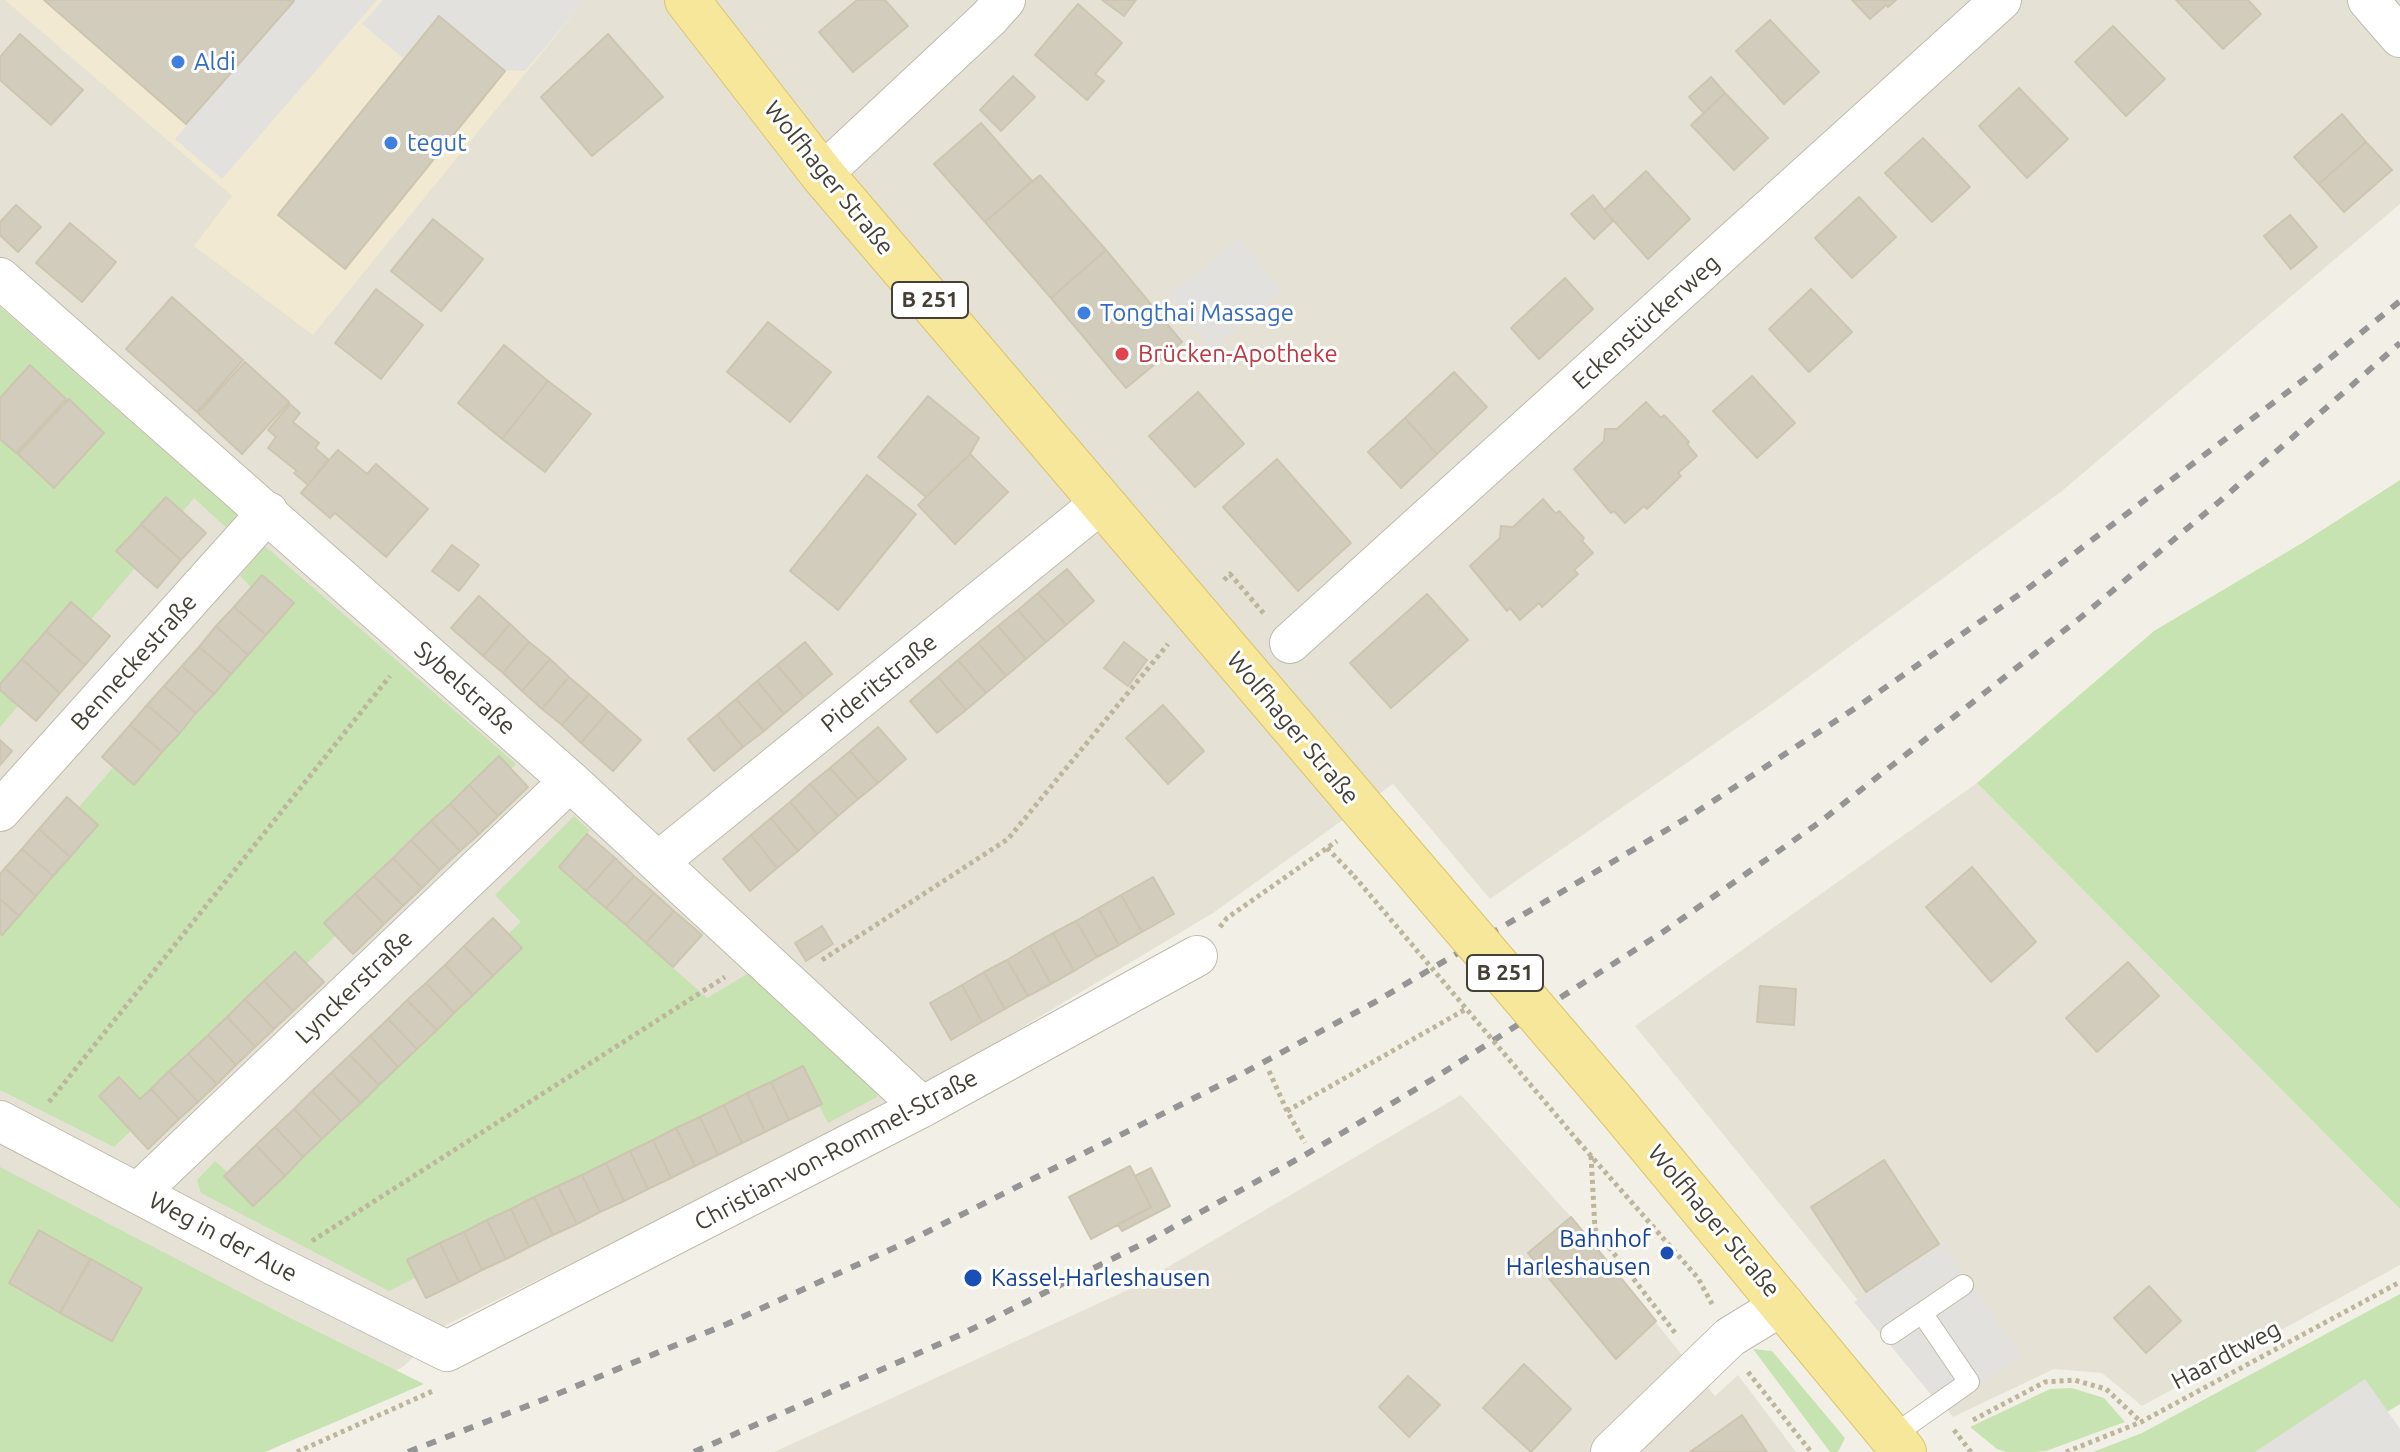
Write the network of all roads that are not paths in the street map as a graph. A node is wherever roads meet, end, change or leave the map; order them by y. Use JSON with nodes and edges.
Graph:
{"nodes":[{"id":1,"x":687,"y":0,"type":"edge"},
{"id":2,"x":1005,"y":0,"type":"edge"},
{"id":3,"x":2001,"y":0,"type":"edge"},
{"id":4,"x":2368,"y":0,"type":"edge"},
{"id":5,"x":2400,"y":37,"type":"edge"},
{"id":6,"x":822,"y":174,"type":"junction"},
{"id":7,"x":0,"y":278,"type":"edge"},
{"id":8,"x":1101,"y":503,"type":"junction"},
{"id":9,"x":268,"y":512,"type":"junction"},
{"id":10,"x":1290,"y":643,"type":"dead end"},
{"id":11,"x":570,"y":781,"type":"junction"},
{"id":12,"x":0,"y":811,"type":"edge"},
{"id":13,"x":658,"y":862,"type":"junction"},
{"id":14,"x":1197,"y":956,"type":"road end"},
{"id":15,"x":922,"y":1107,"type":"junction"},
{"id":16,"x":0,"y":1121,"type":"edge"},
{"id":17,"x":138,"y":1193,"type":"junction"},
{"id":18,"x":1963,"y":1285,"type":"dead end"},
{"id":19,"x":1784,"y":1304,"type":"junction"},
{"id":20,"x":1922,"y":1313,"type":"junction"},
{"id":21,"x":1891,"y":1334,"type":"dead end"},
{"id":22,"x":447,"y":1351,"type":"joint"},
{"id":23,"x":1897,"y":1444,"type":"edge"},
{"id":24,"x":1611,"y":1452,"type":"edge"}],
"edges":[{"from":1,"to":6,"type":"main road","name":"Wolfhager Straße","number":"B 251"},
{"from":2,"to":6,"type":"street"},
{"from":3,"to":10,"type":"street","name":"Eckenstückerweg"},
{"from":4,"to":5,"type":"street"},
{"from":6,"to":8,"type":"main road","name":"Wolfhager Straße","number":"B 251"},
{"from":7,"to":9,"type":"street","name":"Sybelstraße"},
{"from":8,"to":13,"type":"street","name":"Pideritstraße"},
{"from":8,"to":19,"type":"main road","name":"Wolfhager Straße","number":"B 251","bridge":true},
{"from":9,"to":11,"type":"street","name":"Sybelstraße"},
{"from":9,"to":12,"type":"street","name":"Benneckestraße"},
{"from":11,"to":13,"type":"street","name":"Sybelstraße"},
{"from":11,"to":17,"type":"street","name":"Lynckerstraße"},
{"from":13,"to":15,"type":"street","name":"Sybelstraße"},
{"from":14,"to":15,"type":"street","name":"Christian-von-Rommel-Straße"},
{"from":15,"to":22,"type":"street","name":"Christian-von-Rommel-Straße"},
{"from":16,"to":17,"type":"street","name":"Weg in der Aue"},
{"from":17,"to":22,"type":"street","name":"Weg in der Aue"},
{"from":18,"to":20,"type":"lane"},
{"from":19,"to":23,"type":"main road","name":"Wolfhager Straße","number":"B 251"},
{"from":19,"to":24,"type":"street"},
{"from":20,"to":21,"type":"lane"},
{"from":20,"to":23,"type":"lane"}]}
